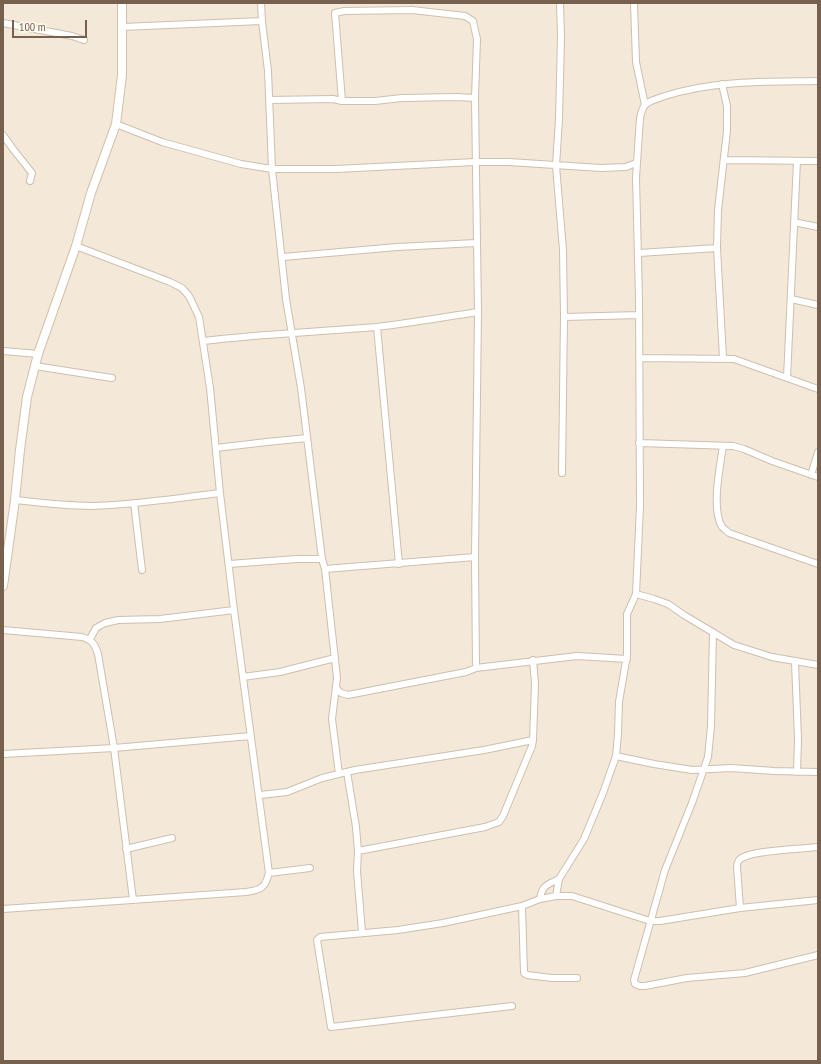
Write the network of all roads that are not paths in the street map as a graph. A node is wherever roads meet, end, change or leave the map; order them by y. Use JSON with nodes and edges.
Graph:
{"nodes":[{"id":1,"x":122,"y":3,"type":"edge"},
{"id":2,"x":261,"y":3,"type":"edge"},
{"id":3,"x":560,"y":3,"type":"edge"},
{"id":4,"x":634,"y":3,"type":"edge"},
{"id":5,"x":262,"y":21,"type":"junction"},
{"id":6,"x":3,"y":22,"type":"edge"},
{"id":7,"x":122,"y":27,"type":"junction"},
{"id":8,"x":84,"y":40,"type":"dead end"},
{"id":9,"x":818,"y":81,"type":"edge"},
{"id":10,"x":722,"y":84,"type":"junction"},
{"id":11,"x":475,"y":98,"type":"junction"},
{"id":12,"x":269,"y":100,"type":"junction"},
{"id":13,"x":342,"y":101,"type":"junction"},
{"id":14,"x":645,"y":105,"type":"junction"},
{"id":15,"x":116,"y":124,"type":"junction"},
{"id":16,"x":3,"y":135,"type":"edge"},
{"id":17,"x":724,"y":160,"type":"junction"},
{"id":18,"x":797,"y":160,"type":"junction"},
{"id":19,"x":818,"y":161,"type":"edge"},
{"id":20,"x":476,"y":162,"type":"junction"},
{"id":21,"x":636,"y":163,"type":"junction"},
{"id":22,"x":556,"y":166,"type":"junction"},
{"id":23,"x":272,"y":169,"type":"junction"},
{"id":24,"x":30,"y":181,"type":"dead end"},
{"id":25,"x":794,"y":222,"type":"junction"},
{"id":26,"x":818,"y":227,"type":"edge"},
{"id":27,"x":476,"y":243,"type":"junction"},
{"id":28,"x":76,"y":246,"type":"junction"},
{"id":29,"x":717,"y":248,"type":"junction"},
{"id":30,"x":639,"y":253,"type":"junction"},
{"id":31,"x":283,"y":257,"type":"junction"},
{"id":32,"x":791,"y":299,"type":"junction"},
{"id":33,"x":818,"y":305,"type":"edge"},
{"id":34,"x":478,"y":312,"type":"junction"},
{"id":35,"x":639,"y":315,"type":"junction"},
{"id":36,"x":564,"y":317,"type":"junction"},
{"id":37,"x":377,"y":327,"type":"junction"},
{"id":38,"x":291,"y":334,"type":"junction"},
{"id":39,"x":202,"y":341,"type":"junction"},
{"id":40,"x":3,"y":351,"type":"edge"},
{"id":41,"x":38,"y":354,"type":"junction"},
{"id":42,"x":639,"y":358,"type":"junction"},
{"id":43,"x":723,"y":358,"type":"junction"},
{"id":44,"x":35,"y":366,"type":"junction"},
{"id":45,"x":112,"y":378,"type":"dead end"},
{"id":46,"x":787,"y":378,"type":"junction"},
{"id":47,"x":818,"y":389,"type":"edge"},
{"id":48,"x":307,"y":438,"type":"junction"},
{"id":49,"x":639,"y":444,"type":"junction"},
{"id":50,"x":723,"y":446,"type":"junction"},
{"id":51,"x":216,"y":448,"type":"junction"},
{"id":52,"x":818,"y":452,"type":"edge"},
{"id":53,"x":562,"y":473,"type":"dead end"},
{"id":54,"x":811,"y":474,"type":"junction"},
{"id":55,"x":818,"y":477,"type":"edge"},
{"id":56,"x":220,"y":493,"type":"junction"},
{"id":57,"x":15,"y":500,"type":"junction"},
{"id":58,"x":134,"y":503,"type":"junction"},
{"id":59,"x":475,"y":556,"type":"junction"},
{"id":60,"x":322,"y":559,"type":"junction"},
{"id":61,"x":229,"y":564,"type":"junction"},
{"id":62,"x":399,"y":564,"type":"junction"},
{"id":63,"x":818,"y":564,"type":"edge"},
{"id":64,"x":325,"y":569,"type":"junction"},
{"id":65,"x":142,"y":570,"type":"dead end"},
{"id":66,"x":3,"y":586,"type":"edge"},
{"id":67,"x":636,"y":594,"type":"junction"},
{"id":68,"x":234,"y":610,"type":"junction"},
{"id":69,"x":3,"y":630,"type":"edge"},
{"id":70,"x":713,"y":632,"type":"junction"},
{"id":71,"x":90,"y":640,"type":"junction"},
{"id":72,"x":335,"y":658,"type":"junction"},
{"id":73,"x":627,"y":659,"type":"junction"},
{"id":74,"x":534,"y":660,"type":"junction"},
{"id":75,"x":795,"y":662,"type":"junction"},
{"id":76,"x":818,"y":665,"type":"edge"},
{"id":77,"x":476,"y":668,"type":"junction"},
{"id":78,"x":243,"y":677,"type":"junction"},
{"id":79,"x":336,"y":688,"type":"junction"},
{"id":80,"x":250,"y":736,"type":"junction"},
{"id":81,"x":533,"y":740,"type":"junction"},
{"id":82,"x":114,"y":748,"type":"junction"},
{"id":83,"x":3,"y":754,"type":"edge"},
{"id":84,"x":616,"y":756,"type":"junction"},
{"id":85,"x":703,"y":769,"type":"junction"},
{"id":86,"x":347,"y":772,"type":"junction"},
{"id":87,"x":797,"y":772,"type":"junction"},
{"id":88,"x":818,"y":772,"type":"edge"},
{"id":89,"x":339,"y":774,"type":"junction"},
{"id":90,"x":260,"y":795,"type":"junction"},
{"id":91,"x":172,"y":838,"type":"dead end"},
{"id":92,"x":818,"y":847,"type":"edge"},
{"id":93,"x":126,"y":849,"type":"junction"},
{"id":94,"x":358,"y":851,"type":"junction"},
{"id":95,"x":310,"y":868,"type":"dead end"},
{"id":96,"x":269,"y":872,"type":"junction"},
{"id":97,"x":559,"y":879,"type":"junction"},
{"id":98,"x":556,"y":896,"type":"junction"},
{"id":99,"x":540,"y":899,"type":"junction"},
{"id":100,"x":133,"y":900,"type":"junction"},
{"id":101,"x":818,"y":901,"type":"edge"},
{"id":102,"x":522,"y":906,"type":"junction"},
{"id":103,"x":740,"y":908,"type":"junction"},
{"id":104,"x":3,"y":909,"type":"edge"},
{"id":105,"x":650,"y":921,"type":"junction"},
{"id":106,"x":362,"y":932,"type":"junction"},
{"id":107,"x":818,"y":955,"type":"edge"},
{"id":108,"x":577,"y":978,"type":"dead end"},
{"id":109,"x":512,"y":1006,"type":"dead end"}],
"edges":[{"from":1,"to":7,"type":"street"},
{"from":2,"to":5,"type":"street"},
{"from":3,"to":22,"type":"street"},
{"from":4,"to":14,"type":"street"},
{"from":5,"to":7,"type":"street"},
{"from":5,"to":12,"type":"street"},
{"from":6,"to":8,"type":"street"},
{"from":7,"to":15,"type":"street"},
{"from":9,"to":10,"type":"street"},
{"from":10,"to":14,"type":"street"},
{"from":10,"to":17,"type":"street"},
{"from":11,"to":13,"type":"street"},
{"from":11,"to":13,"type":"street"},
{"from":11,"to":20,"type":"street"},
{"from":12,"to":13,"type":"street"},
{"from":12,"to":23,"type":"street"},
{"from":14,"to":21,"type":"street"},
{"from":15,"to":23,"type":"street"},
{"from":15,"to":28,"type":"street"},
{"from":16,"to":24,"type":"street"},
{"from":17,"to":18,"type":"street"},
{"from":17,"to":29,"type":"street"},
{"from":18,"to":19,"type":"street"},
{"from":18,"to":25,"type":"street"},
{"from":20,"to":22,"type":"street"},
{"from":20,"to":23,"type":"street"},
{"from":20,"to":27,"type":"street"},
{"from":21,"to":22,"type":"street"},
{"from":21,"to":30,"type":"street"},
{"from":22,"to":36,"type":"street"},
{"from":23,"to":31,"type":"street"},
{"from":25,"to":26,"type":"street"},
{"from":25,"to":32,"type":"street"},
{"from":27,"to":31,"type":"street"},
{"from":27,"to":34,"type":"street"},
{"from":28,"to":39,"type":"street"},
{"from":28,"to":41,"type":"street"},
{"from":29,"to":30,"type":"street"},
{"from":29,"to":43,"type":"street"},
{"from":30,"to":35,"type":"street"},
{"from":31,"to":38,"type":"street"},
{"from":32,"to":33,"type":"street"},
{"from":32,"to":46,"type":"street"},
{"from":34,"to":37,"type":"street"},
{"from":34,"to":59,"type":"street"},
{"from":35,"to":36,"type":"street"},
{"from":35,"to":42,"type":"street"},
{"from":36,"to":53,"type":"street"},
{"from":37,"to":38,"type":"street"},
{"from":37,"to":62,"type":"street"},
{"from":38,"to":39,"type":"street"},
{"from":38,"to":48,"type":"street"},
{"from":39,"to":51,"type":"street"},
{"from":40,"to":41,"type":"street"},
{"from":41,"to":44,"type":"street"},
{"from":42,"to":43,"type":"street"},
{"from":42,"to":49,"type":"street"},
{"from":43,"to":46,"type":"street"},
{"from":44,"to":45,"type":"street"},
{"from":44,"to":57,"type":"street"},
{"from":46,"to":47,"type":"street"},
{"from":48,"to":51,"type":"street"},
{"from":48,"to":60,"type":"street"},
{"from":49,"to":50,"type":"street"},
{"from":49,"to":67,"type":"street"},
{"from":50,"to":54,"type":"street"},
{"from":50,"to":63,"type":"street"},
{"from":51,"to":56,"type":"street"},
{"from":52,"to":54,"type":"street"},
{"from":54,"to":55,"type":"street"},
{"from":56,"to":58,"type":"street"},
{"from":56,"to":61,"type":"street"},
{"from":57,"to":58,"type":"street"},
{"from":57,"to":66,"type":"street"},
{"from":58,"to":65,"type":"street"},
{"from":59,"to":62,"type":"street"},
{"from":59,"to":77,"type":"street"},
{"from":60,"to":61,"type":"street"},
{"from":60,"to":64,"type":"street"},
{"from":61,"to":68,"type":"street"},
{"from":62,"to":64,"type":"street"},
{"from":64,"to":72,"type":"street"},
{"from":67,"to":70,"type":"street"},
{"from":67,"to":73,"type":"street"},
{"from":68,"to":71,"type":"street"},
{"from":68,"to":78,"type":"street"},
{"from":69,"to":71,"type":"street"},
{"from":70,"to":75,"type":"street"},
{"from":70,"to":85,"type":"street"},
{"from":71,"to":82,"type":"street"},
{"from":72,"to":78,"type":"street"},
{"from":72,"to":79,"type":"street"},
{"from":73,"to":74,"type":"street"},
{"from":73,"to":84,"type":"street"},
{"from":74,"to":77,"type":"street"},
{"from":74,"to":81,"type":"street"},
{"from":75,"to":76,"type":"street"},
{"from":75,"to":87,"type":"street"},
{"from":77,"to":79,"type":"street"},
{"from":78,"to":80,"type":"street"},
{"from":79,"to":89,"type":"street"},
{"from":80,"to":82,"type":"street"},
{"from":80,"to":90,"type":"street"},
{"from":81,"to":86,"type":"street"},
{"from":81,"to":94,"type":"street"},
{"from":82,"to":83,"type":"street"},
{"from":82,"to":93,"type":"street"},
{"from":84,"to":85,"type":"street"},
{"from":84,"to":97,"type":"street"},
{"from":85,"to":87,"type":"street"},
{"from":85,"to":105,"type":"street"},
{"from":86,"to":89,"type":"street"},
{"from":86,"to":94,"type":"street"},
{"from":87,"to":88,"type":"street"},
{"from":89,"to":90,"type":"street"},
{"from":90,"to":96,"type":"street"},
{"from":91,"to":93,"type":"street"},
{"from":92,"to":103,"type":"street"},
{"from":93,"to":100,"type":"street"},
{"from":94,"to":106,"type":"street"},
{"from":95,"to":96,"type":"street"},
{"from":96,"to":100,"type":"street"},
{"from":97,"to":98,"type":"street"},
{"from":97,"to":99,"type":"street"},
{"from":98,"to":99,"type":"street"},
{"from":98,"to":105,"type":"street"},
{"from":99,"to":102,"type":"street"},
{"from":100,"to":104,"type":"street"},
{"from":101,"to":103,"type":"street"},
{"from":102,"to":106,"type":"street"},
{"from":102,"to":108,"type":"street"},
{"from":103,"to":105,"type":"street"},
{"from":105,"to":107,"type":"street"},
{"from":106,"to":109,"type":"street"}]}
